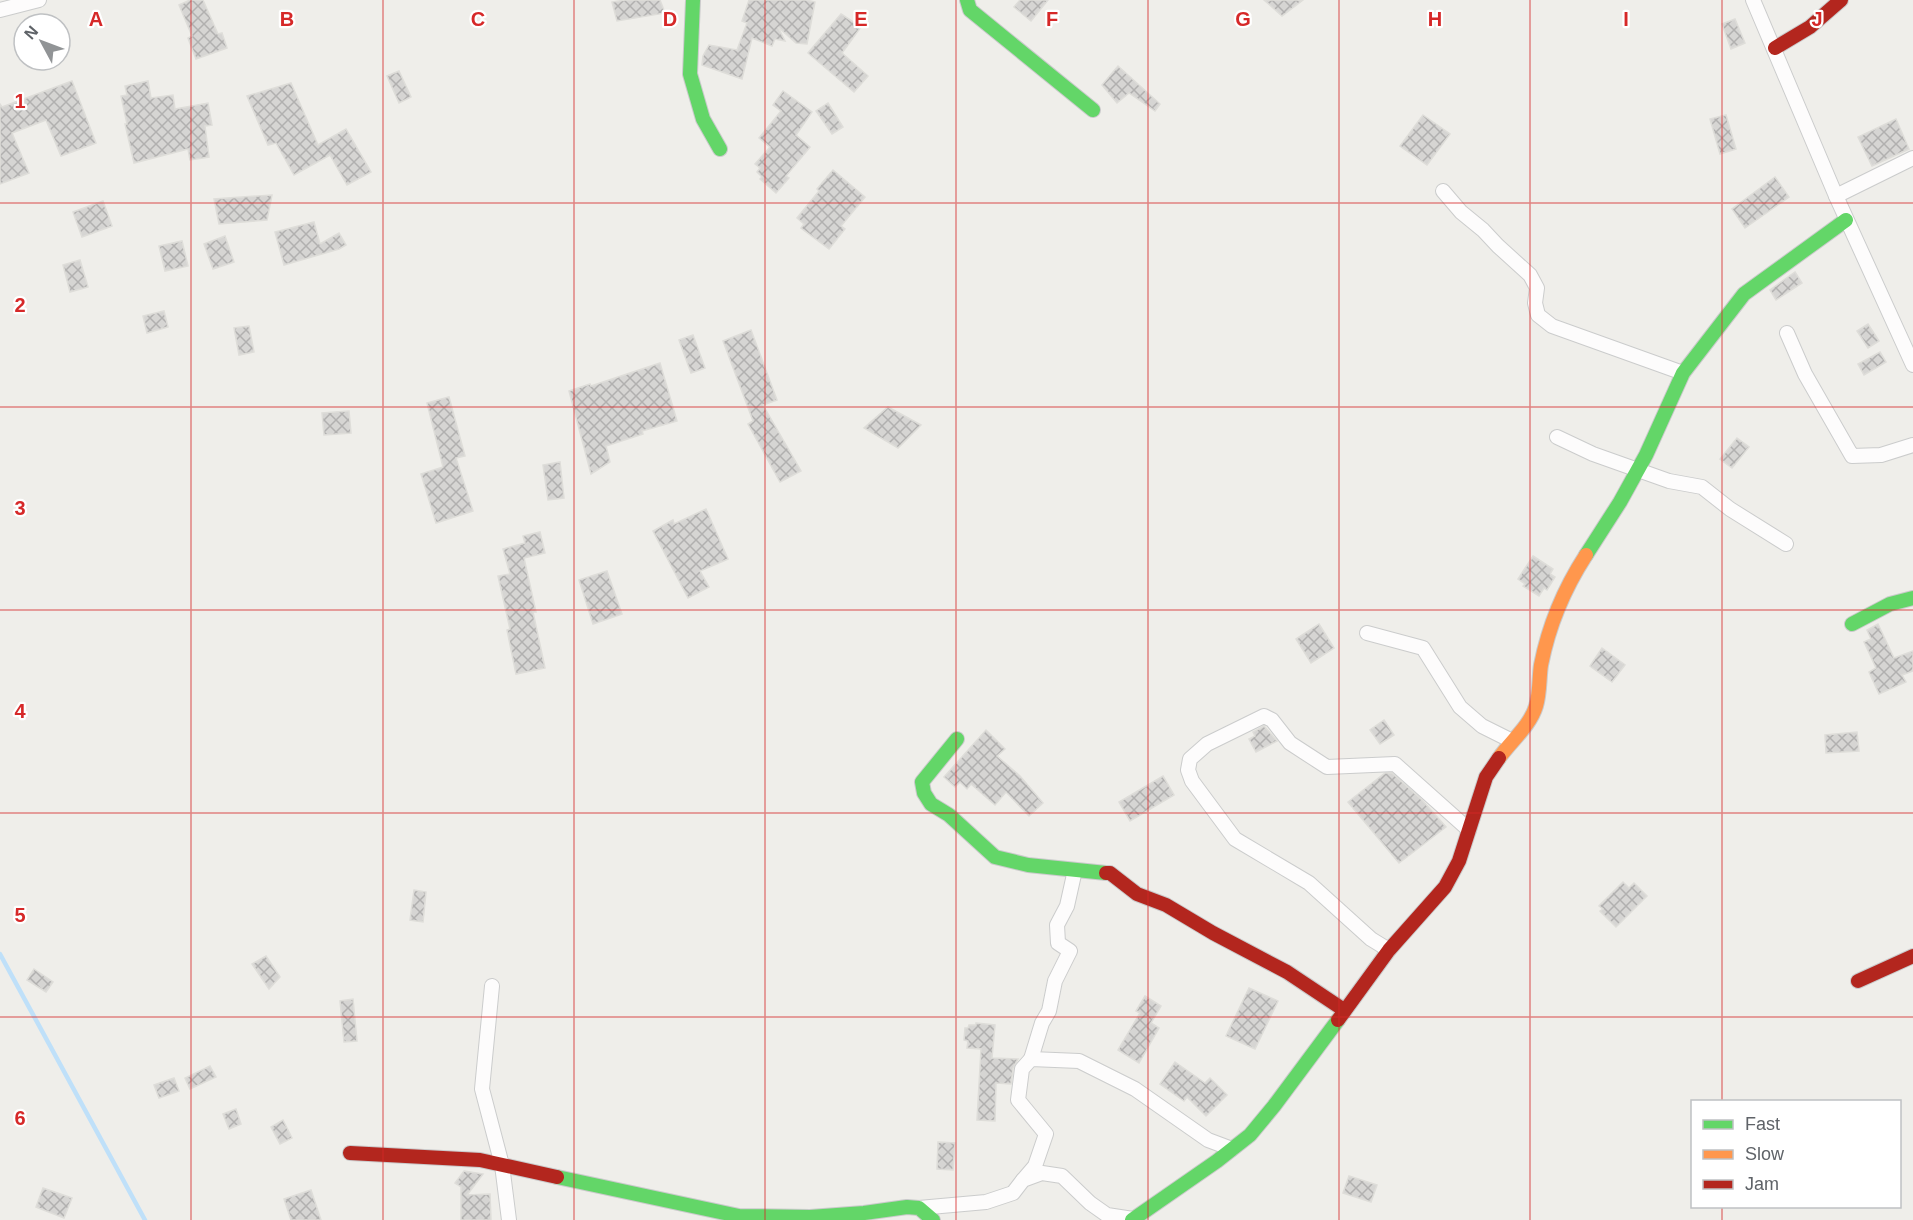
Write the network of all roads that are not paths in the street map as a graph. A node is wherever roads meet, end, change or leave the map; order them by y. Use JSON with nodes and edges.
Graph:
{"nodes":[{"id":1,"x":39,"y":0,"type":"edge"},
{"id":2,"x":693,"y":0,"type":"edge"},
{"id":3,"x":967,"y":0,"type":"edge"},
{"id":4,"x":1754,"y":0,"type":"edge"},
{"id":5,"x":1841,"y":0,"type":"edge"},
{"id":6,"x":0,"y":10,"type":"edge"},
{"id":7,"x":1774,"y":48,"type":"junction"},
{"id":8,"x":1093,"y":110,"type":"dead end"},
{"id":9,"x":720,"y":149,"type":"dead end"},
{"id":10,"x":1913,"y":158,"type":"edge"},
{"id":11,"x":1443,"y":191,"type":"dead end"},
{"id":12,"x":1836,"y":196,"type":"junction"},
{"id":13,"x":1846,"y":220,"type":"junction"},
{"id":14,"x":1786,"y":333,"type":"dead end"},
{"id":15,"x":1913,"y":365,"type":"edge"},
{"id":16,"x":1683,"y":373,"type":"junction"},
{"id":17,"x":1557,"y":437,"type":"dead end"},
{"id":18,"x":1913,"y":445,"type":"edge"},
{"id":19,"x":1637,"y":470,"type":"junction"},
{"id":20,"x":1786,"y":544,"type":"dead end"},
{"id":21,"x":1913,"y":598,"type":"edge"},
{"id":22,"x":1852,"y":624,"type":"dead end"},
{"id":23,"x":1367,"y":633,"type":"dead end"},
{"id":24,"x":957,"y":740,"type":"dead end"},
{"id":25,"x":1512,"y":741,"type":"junction"},
{"id":26,"x":1469,"y":830,"type":"junction"},
{"id":27,"x":1075,"y":870,"type":"junction"},
{"id":28,"x":1389,"y":950,"type":"junction"},
{"id":29,"x":1913,"y":956,"type":"edge"},
{"id":30,"x":1858,"y":981,"type":"dead end"},
{"id":31,"x":492,"y":986,"type":"dead end"},
{"id":32,"x":1344,"y":1010,"type":"junction"},
{"id":33,"x":1031,"y":1059,"type":"junction"},
{"id":34,"x":1232,"y":1149,"type":"junction"},
{"id":35,"x":350,"y":1153,"type":"dead end"},
{"id":36,"x":502,"y":1165,"type":"junction"},
{"id":37,"x":1023,"y":1180,"type":"junction"},
{"id":38,"x":919,"y":1208,"type":"junction"},
{"id":39,"x":509,"y":1220,"type":"edge"},
{"id":40,"x":933,"y":1220,"type":"edge"},
{"id":41,"x":1132,"y":1220,"type":"edge"}],
"edges":[{"from":1,"to":6,"type":"street"},
{"from":2,"to":9,"type":"street"},
{"from":3,"to":8,"type":"street"},
{"from":4,"to":7,"type":"street"},
{"from":5,"to":7,"type":"street"},
{"from":7,"to":12,"type":"street"},
{"from":10,"to":12,"type":"street"},
{"from":11,"to":16,"type":"street"},
{"from":12,"to":13,"type":"street"},
{"from":13,"to":15,"type":"street"},
{"from":13,"to":16,"type":"street"},
{"from":14,"to":18,"type":"street"},
{"from":16,"to":19,"type":"street"},
{"from":17,"to":19,"type":"street"},
{"from":19,"to":20,"type":"street"},
{"from":19,"to":25,"type":"street"},
{"from":21,"to":22,"type":"street"},
{"from":23,"to":25,"type":"street"},
{"from":24,"to":27,"type":"street"},
{"from":25,"to":26,"type":"street"},
{"from":26,"to":28,"type":"street"},
{"from":26,"to":28,"type":"street"},
{"from":27,"to":32,"type":"street"},
{"from":27,"to":33,"type":"street"},
{"from":28,"to":32,"type":"street"},
{"from":29,"to":30,"type":"street"},
{"from":31,"to":36,"type":"street"},
{"from":32,"to":34,"type":"street"},
{"from":33,"to":34,"type":"street"},
{"from":33,"to":37,"type":"street"},
{"from":34,"to":41,"type":"street"},
{"from":35,"to":36,"type":"street"},
{"from":36,"to":38,"type":"street"},
{"from":36,"to":39,"type":"street"},
{"from":37,"to":38,"type":"street"},
{"from":37,"to":41,"type":"street"},
{"from":38,"to":40,"type":"street"}]}
